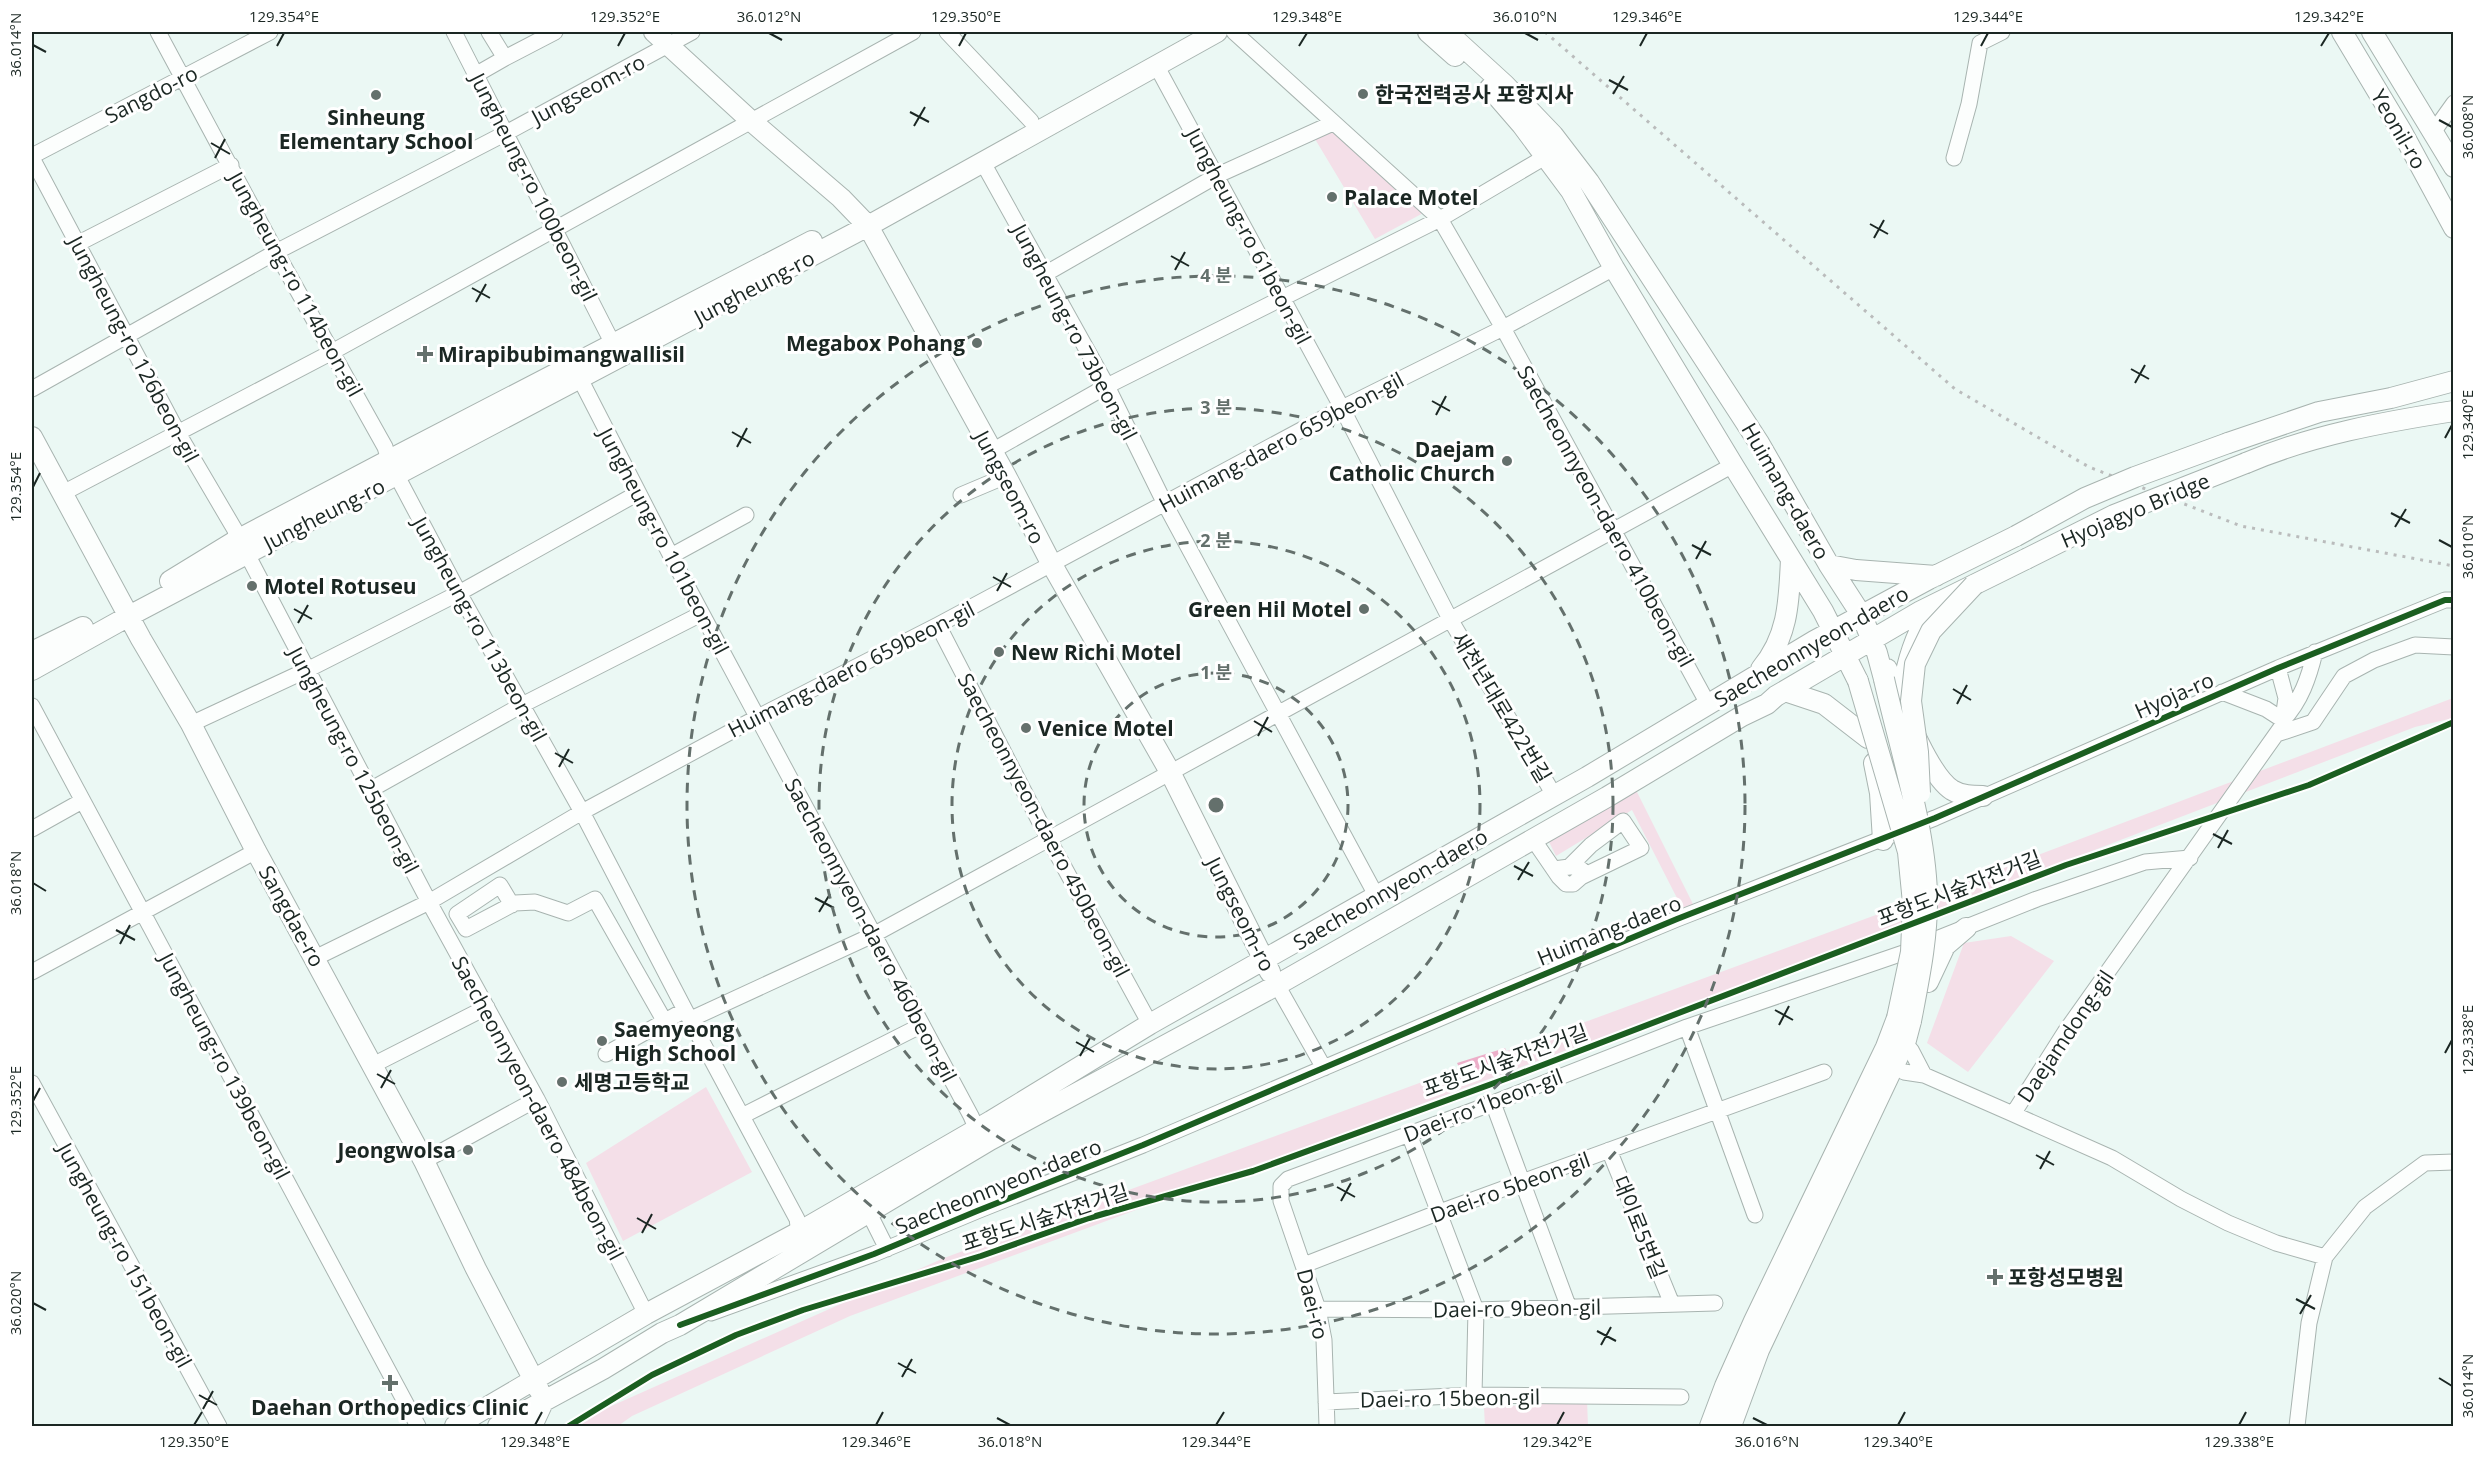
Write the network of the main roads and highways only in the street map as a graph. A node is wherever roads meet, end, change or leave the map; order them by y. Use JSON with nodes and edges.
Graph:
{"nodes":[{"id":1,"x":654,"y":32,"type":"edge"},
{"id":2,"x":1197,"y":32,"type":"edge"},
{"id":3,"x":1217,"y":32,"type":"edge"},
{"id":4,"x":1428,"y":32,"type":"edge"},
{"id":5,"x":1448,"y":32,"type":"edge"},
{"id":6,"x":2342,"y":32,"type":"edge"},
{"id":7,"x":2372,"y":32,"type":"edge"},
{"id":8,"x":2454,"y":167,"type":"edge"},
{"id":9,"x":864,"y":221,"type":"junction"},
{"id":10,"x":2454,"y":228,"type":"edge"},
{"id":11,"x":576,"y":371,"type":"junction"},
{"id":12,"x":2454,"y":381,"type":"edge"},
{"id":13,"x":2454,"y":411,"type":"edge"},
{"id":14,"x":32,"y":437,"type":"edge"},
{"id":15,"x":2016,"y":536,"type":"joint"},
{"id":16,"x":1791,"y":559,"type":"junction"},
{"id":17,"x":2026,"y":559,"type":"joint"},
{"id":18,"x":1829,"y":565,"type":"junction"},
{"id":19,"x":1936,"y":576,"type":"junction"},
{"id":20,"x":1974,"y":585,"type":"junction"},
{"id":21,"x":1935,"y":604,"type":"junction"},
{"id":22,"x":126,"y":611,"type":"junction"},
{"id":23,"x":1862,"y":616,"type":"junction"},
{"id":24,"x":1834,"y":630,"type":"junction"},
{"id":25,"x":1874,"y":645,"type":"junction"},
{"id":26,"x":32,"y":652,"type":"edge"},
{"id":27,"x":1848,"y":658,"type":"junction"},
{"id":28,"x":32,"y":670,"type":"edge"},
{"id":29,"x":1756,"y":675,"type":"junction"},
{"id":30,"x":1785,"y":691,"type":"junction"},
{"id":31,"x":1902,"y":703,"type":"junction"},
{"id":32,"x":1868,"y":738,"type":"junction"},
{"id":33,"x":1983,"y":796,"type":"road end"},
{"id":34,"x":1915,"y":832,"type":"junction"},
{"id":35,"x":1883,"y":840,"type":"road end"},
{"id":36,"x":1966,"y":928,"type":"road end"},
{"id":37,"x":1264,"y":961,"type":"junction"},
{"id":38,"x":1928,"y":982,"type":"junction"},
{"id":39,"x":1277,"y":985,"type":"junction"},
{"id":40,"x":1904,"y":1020,"type":"junction"},
{"id":41,"x":979,"y":1136,"type":"junction"},
{"id":42,"x":1762,"y":1325,"type":"junction"},
{"id":43,"x":534,"y":1381,"type":"junction"},
{"id":44,"x":544,"y":1400,"type":"junction"},
{"id":45,"x":455,"y":1426,"type":"edge"},
{"id":46,"x":498,"y":1426,"type":"edge"},
{"id":47,"x":532,"y":1426,"type":"edge"},
{"id":48,"x":1710,"y":1426,"type":"edge"},
{"id":49,"x":1731,"y":1426,"type":"edge"}],
"edges":[{"from":1,"to":9,"type":"main road","name":"Jungseom-ro"},
{"from":2,"to":9,"type":"main road","name":"Jungheung-ro"},
{"from":3,"to":9,"type":"main road","name":"Jungheung-ro"},
{"from":4,"to":16,"type":"main road","name":"Huimang-daero"},
{"from":5,"to":18,"type":"main road","name":"Huimang-daero"},
{"from":6,"to":10,"type":"main road","name":"Yeonil-ro"},
{"from":7,"to":8,"type":"main road","name":"Yeonil-ro"},
{"from":9,"to":11,"type":"main road","name":"Jungheung-ro"},
{"from":9,"to":11,"type":"main road","name":"Jungheung-ro"},
{"from":9,"to":37,"type":"main road","name":"Jungseom-ro"},
{"from":11,"to":22,"type":"main road","name":"Jungheung-ro"},
{"from":12,"to":15,"type":"main road","name":"Hyojagyo Bridge","bridge":true},
{"from":13,"to":17,"type":"main road","name":"Hyojagyo Bridge","bridge":true},
{"from":14,"to":22,"type":"main road","name":"Sangdae-ro"},
{"from":15,"to":19,"type":"main road","name":"Saecheonnyeon-daero"},
{"from":16,"to":24,"type":"main road","name":"Huimang-daero"},
{"from":16,"to":29,"type":"main road"},
{"from":17,"to":20,"type":"main road","name":"Saecheonnyeon-daero"},
{"from":18,"to":19,"type":"main road"},
{"from":18,"to":23,"type":"main road","name":"Huimang-daero"},
{"from":19,"to":23,"type":"main road","name":"Saecheonnyeon-daero"},
{"from":20,"to":21,"type":"main road","name":"Saecheonnyeon-daero"},
{"from":20,"to":34,"type":"main road","bridge":true},
{"from":21,"to":25,"type":"main road","name":"Saecheonnyeon-daero"},
{"from":21,"to":31,"type":"main road"},
{"from":22,"to":26,"type":"main road","name":"Jungheung-ro"},
{"from":22,"to":28,"type":"main road","name":"Jungheung-ro"},
{"from":22,"to":43,"type":"main road","name":"Sangdae-ro"},
{"from":23,"to":24,"type":"main road","name":"Saecheonnyeon-daero"},
{"from":23,"to":25,"type":"main road","name":"Huimang-daero"},
{"from":24,"to":27,"type":"main road","name":"Huimang-daero"},
{"from":24,"to":29,"type":"main road","name":"Saecheonnyeon-daero"},
{"from":25,"to":27,"type":"main road","name":"Saecheonnyeon-daero"},
{"from":25,"to":31,"type":"main road"},
{"from":25,"to":34,"type":"main road","name":"Huimang-daero","bridge":true},
{"from":27,"to":30,"type":"main road","name":"Saecheonnyeon-daero"},
{"from":27,"to":32,"type":"main road"},
{"from":27,"to":40,"type":"main road","name":"Huimang-daero","bridge":true},
{"from":29,"to":37,"type":"main road","name":"Saecheonnyeon-daero"},
{"from":30,"to":32,"type":"main road"},
{"from":30,"to":39,"type":"main road","name":"Saecheonnyeon-daero"},
{"from":31,"to":33,"type":"main road"},
{"from":32,"to":35,"type":"main road"},
{"from":34,"to":40,"type":"main road","name":"Huimang-daero","bridge":true},
{"from":36,"to":38,"type":"main road"},
{"from":37,"to":39,"type":"main road","name":"Jungseom-ro"},
{"from":37,"to":41,"type":"main road","name":"Saecheonnyeon-daero"},
{"from":38,"to":42,"type":"main road"},
{"from":38,"to":42,"type":"main road"},
{"from":39,"to":41,"type":"main road","name":"Saecheonnyeon-daero"},
{"from":40,"to":42,"type":"main road","name":"Huimang-daero"},
{"from":41,"to":43,"type":"main road","name":"Saecheonnyeon-daero"},
{"from":41,"to":44,"type":"main road","name":"Saecheonnyeon-daero"},
{"from":42,"to":48,"type":"main road","name":"Huimang-daero"},
{"from":42,"to":49,"type":"main road","name":"Huimang-daero"},
{"from":43,"to":44,"type":"main road","name":"Sangdae-ro"},
{"from":43,"to":45,"type":"main road","name":"Saecheonnyeon-daero"},
{"from":44,"to":46,"type":"main road","name":"Saecheonnyeon-daero"},
{"from":44,"to":47,"type":"main road"}]}
